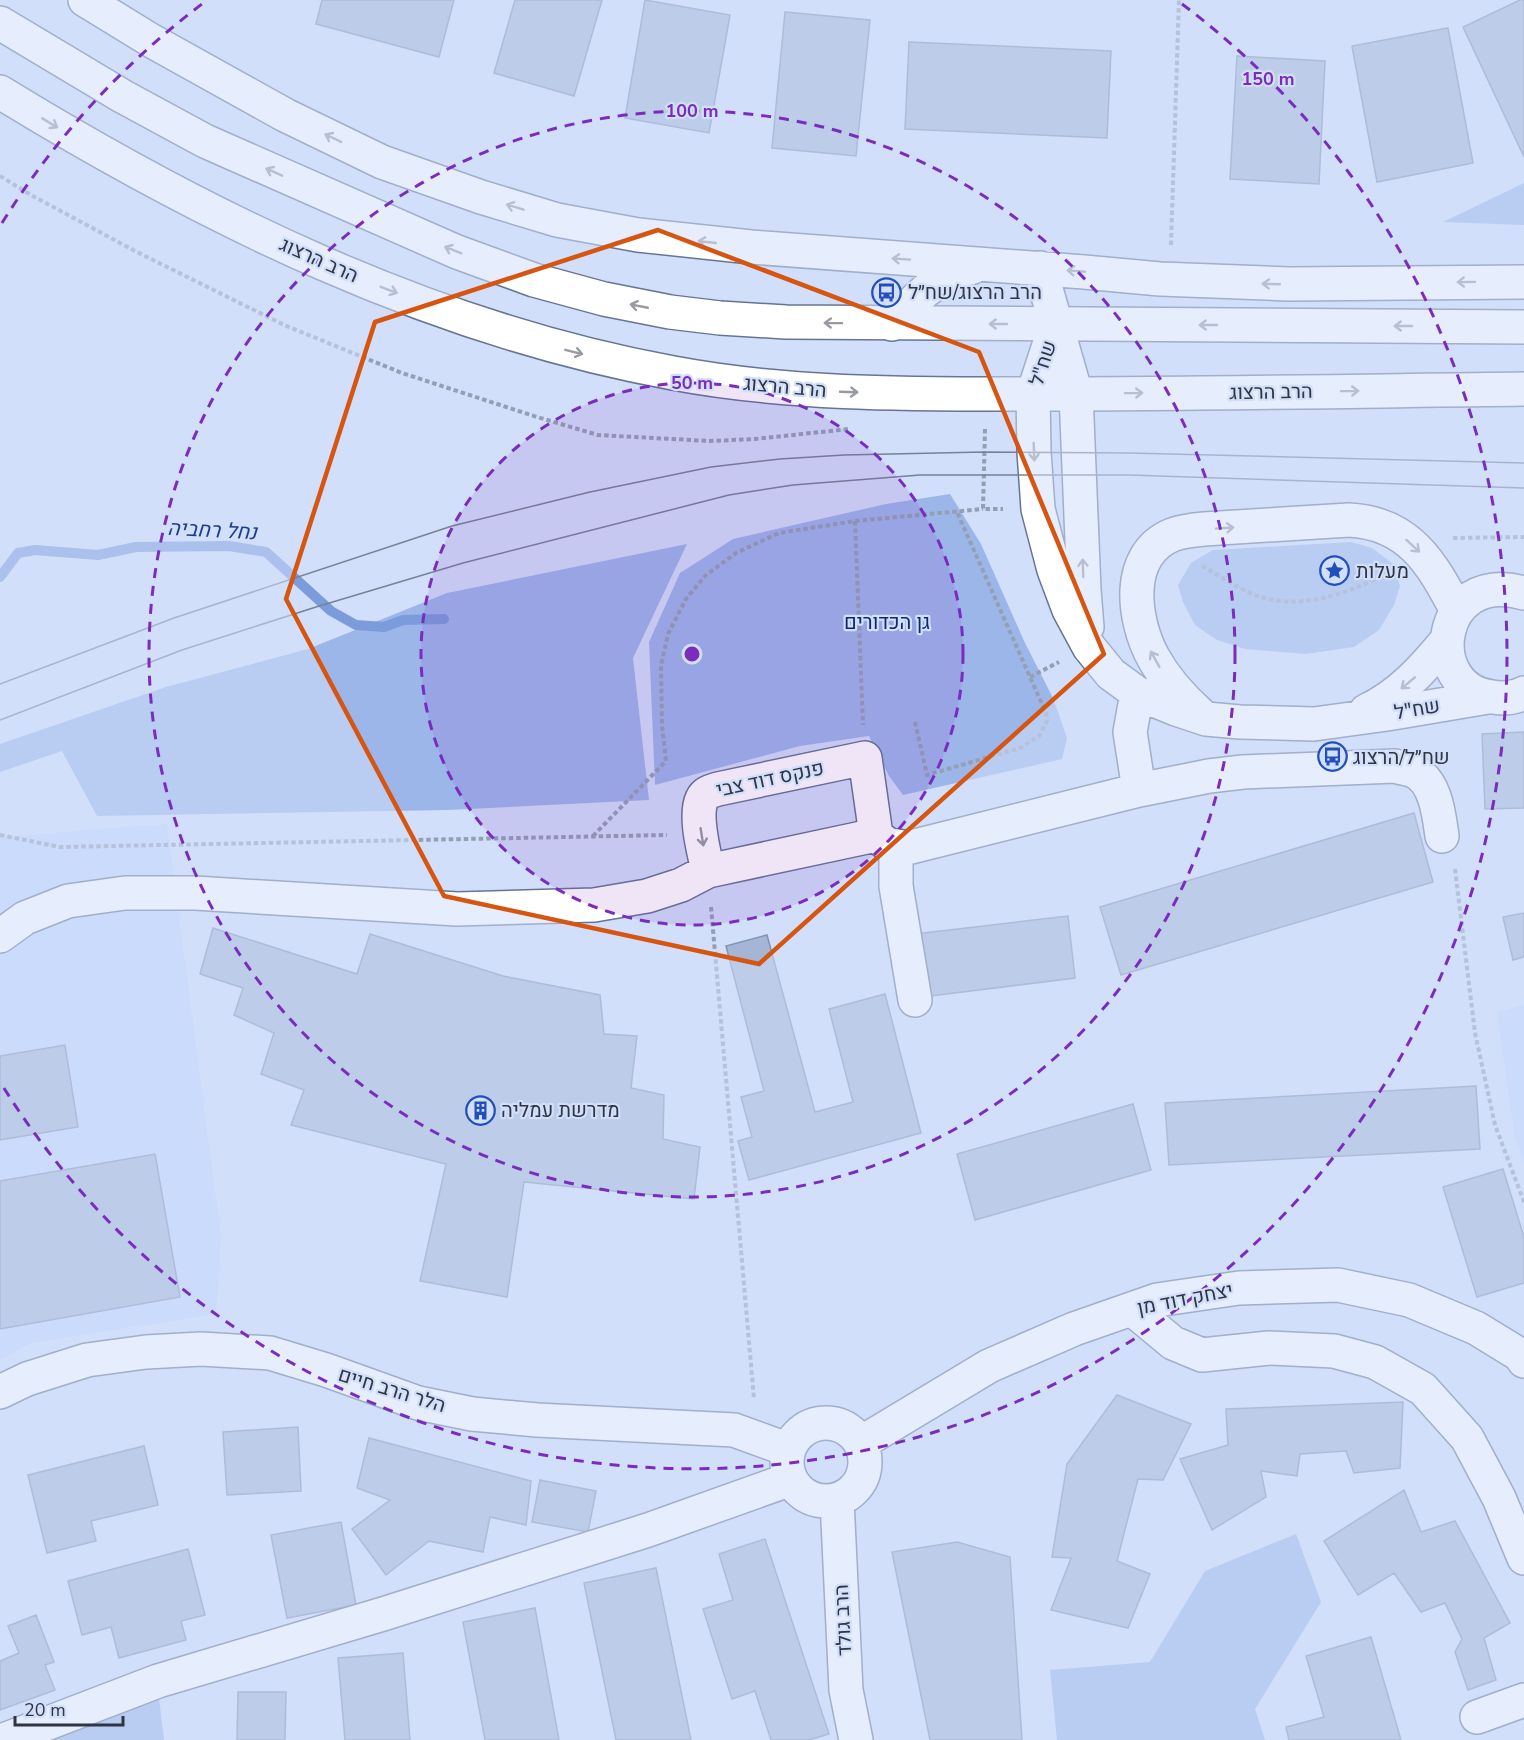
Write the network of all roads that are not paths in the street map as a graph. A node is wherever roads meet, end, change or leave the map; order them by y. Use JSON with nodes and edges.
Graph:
{"nodes":[{"id":1,"x":85,"y":0,"type":"edge"},
{"id":2,"x":0,"y":23,"type":"edge"},
{"id":3,"x":0,"y":92,"type":"edge"},
{"id":4,"x":980,"y":265,"type":"junction"},
{"id":5,"x":1040,"y":268,"type":"junction"},
{"id":6,"x":1524,"y":282,"type":"edge"},
{"id":7,"x":892,"y":324,"type":"junction"},
{"id":8,"x":1056,"y":324,"type":"junction"},
{"id":9,"x":1524,"y":327,"type":"edge"},
{"id":10,"x":1524,"y":389,"type":"edge"},
{"id":11,"x":1032,"y":394,"type":"junction"},
{"id":12,"x":1076,"y":394,"type":"junction"},
{"id":13,"x":1524,"y":593,"type":"edge"},
{"id":14,"x":1452,"y":625,"type":"junction"},
{"id":15,"x":1078,"y":653,"type":"junction"},
{"id":16,"x":1137,"y":693,"type":"junction"},
{"id":17,"x":1513,"y":696,"type":"edge"},
{"id":18,"x":1206,"y":718,"type":"junction"},
{"id":19,"x":1346,"y":720,"type":"junction"},
{"id":20,"x":1139,"y":790,"type":"junction"},
{"id":21,"x":1442,"y":836,"type":"dead end"},
{"id":22,"x":886,"y":841,"type":"junction"},
{"id":23,"x":709,"y":885,"type":"junction"},
{"id":24,"x":0,"y":936,"type":"edge"},
{"id":25,"x":915,"y":1000,"type":"dead end"},
{"id":26,"x":1132,"y":1309,"type":"junction"},
{"id":27,"x":1524,"y":1361,"type":"edge"},
{"id":28,"x":0,"y":1392,"type":"edge"},
{"id":29,"x":861,"y":1443,"type":"junction"},
{"id":30,"x":790,"y":1464,"type":"junction"},
{"id":31,"x":837,"y":1500,"type":"junction"},
{"id":32,"x":1524,"y":1558,"type":"edge"},
{"id":33,"x":1524,"y":1700,"type":"edge"},
{"id":34,"x":1477,"y":1718,"type":"dead end"},
{"id":35,"x":4,"y":1740,"type":"edge"},
{"id":36,"x":856,"y":1740,"type":"edge"}],
"edges":[{"from":4,"to":1,"type":"street","one_way":true},
{"from":7,"to":2,"type":"street","one_way":true},
{"from":3,"to":11,"type":"street","name":"הרב הרצוג","one_way":true},
{"from":4,"to":5,"type":"street"},
{"from":4,"to":7,"type":"street"},
{"from":6,"to":5,"type":"street","one_way":true},
{"from":5,"to":8,"type":"street"},
{"from":8,"to":7,"type":"street","one_way":true},
{"from":9,"to":8,"type":"street","one_way":true},
{"from":8,"to":11,"type":"street","name":"שח\"ל"},
{"from":8,"to":12,"type":"street","name":"שח\"ל"},
{"from":12,"to":10,"type":"street","name":"הרב הרצוג","one_way":true},
{"from":11,"to":12,"type":"street","name":"הרב הרצוג"},
{"from":11,"to":15,"type":"street","name":"שח\"ל","one_way":true},
{"from":15,"to":12,"type":"street","name":"שח\"ל","one_way":true},
{"from":13,"to":14,"type":"street","name":"שח\"ל"},
{"from":14,"to":17,"type":"street"},
{"from":18,"to":14,"type":"street","one_way":true},
{"from":14,"to":19,"type":"street","name":"שח\"ל","one_way":true},
{"from":15,"to":16,"type":"street","name":"שח\"ל"},
{"from":16,"to":18,"type":"street","name":"שח\"ל"},
{"from":16,"to":20,"type":"street"},
{"from":17,"to":19,"type":"street","name":"שח\"ל"},
{"from":18,"to":19,"type":"street","name":"שח\"ל"},
{"from":20,"to":21,"type":"street"},
{"from":20,"to":22,"type":"street"},
{"from":22,"to":23,"type":"street"},
{"from":22,"to":23,"type":"street","name":"פנקס דוד צבי","one_way":true},
{"from":22,"to":25,"type":"street"},
{"from":23,"to":24,"type":"street"},
{"from":26,"to":27,"type":"street","name":"יצחק דוד מן"},
{"from":26,"to":29,"type":"street","name":"יצחק דוד מן"},
{"from":26,"to":32,"type":"street"},
{"from":28,"to":30,"type":"street","name":"הלר הרב חיים"},
{"from":29,"to":30,"type":"street"},
{"from":29,"to":31,"type":"street"},
{"from":30,"to":31,"type":"street"},
{"from":30,"to":35,"type":"street"},
{"from":31,"to":36,"type":"street","name":"הרב גולד"},
{"from":33,"to":34,"type":"street"}]}
